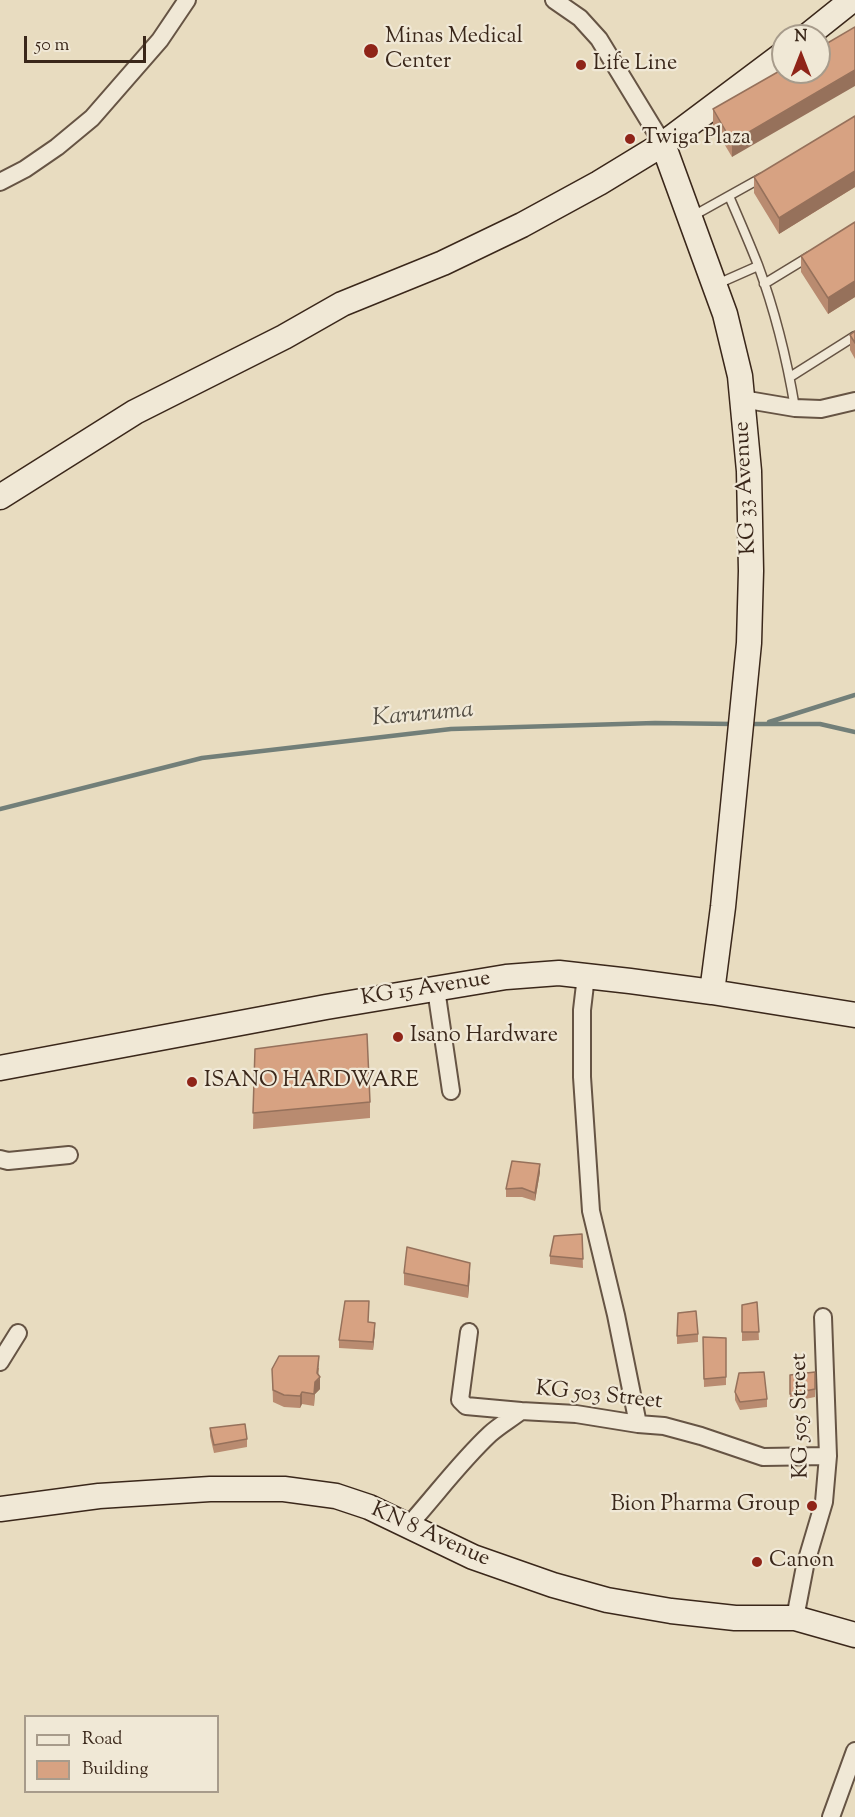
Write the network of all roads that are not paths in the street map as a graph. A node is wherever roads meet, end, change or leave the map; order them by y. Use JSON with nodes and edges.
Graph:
{"nodes":[{"id":1,"x":187,"y":0,"type":"edge"},
{"id":2,"x":554,"y":0,"type":"edge"},
{"id":3,"x":851,"y":5,"type":"edge"},
{"id":4,"x":824,"y":24,"type":"edge"},
{"id":5,"x":771,"y":63,"type":"edge"},
{"id":6,"x":663,"y":144,"type":"junction"},
{"id":7,"x":769,"y":173,"type":"edge"},
{"id":8,"x":0,"y":182,"type":"edge"},
{"id":9,"x":729,"y":196,"type":"junction"},
{"id":10,"x":691,"y":217,"type":"junction"},
{"id":11,"x":815,"y":252,"type":"edge"},
{"id":12,"x":758,"y":266,"type":"junction"},
{"id":13,"x":764,"y":284,"type":"junction"},
{"id":14,"x":715,"y":285,"type":"junction"},
{"id":15,"x":855,"y":336,"type":"edge"},
{"id":16,"x":790,"y":376,"type":"junction"},
{"id":17,"x":742,"y":399,"type":"junction"},
{"id":18,"x":855,"y":401,"type":"edge"},
{"id":19,"x":795,"y":408,"type":"junction"},
{"id":20,"x":0,"y":497,"type":"edge"},
{"id":21,"x":586,"y":976,"type":"junction"},
{"id":22,"x":436,"y":988,"type":"junction"},
{"id":23,"x":712,"y":992,"type":"junction"},
{"id":24,"x":855,"y":1015,"type":"edge"},
{"id":25,"x":0,"y":1068,"type":"edge"},
{"id":26,"x":451,"y":1091,"type":"dead end"},
{"id":27,"x":69,"y":1155,"type":"dead end"},
{"id":28,"x":0,"y":1160,"type":"edge"},
{"id":29,"x":823,"y":1317,"type":"dead end"},
{"id":30,"x":469,"y":1332,"type":"dead end"},
{"id":31,"x":18,"y":1333,"type":"dead end"},
{"id":32,"x":0,"y":1362,"type":"edge"},
{"id":33,"x":520,"y":1411,"type":"junction"},
{"id":34,"x":638,"y":1424,"type":"junction"},
{"id":35,"x":828,"y":1456,"type":"junction"},
{"id":36,"x":0,"y":1509,"type":"edge"},
{"id":37,"x":408,"y":1526,"type":"junction"},
{"id":38,"x":795,"y":1618,"type":"junction"},
{"id":39,"x":855,"y":1635,"type":"edge"},
{"id":40,"x":855,"y":1751,"type":"edge"},
{"id":41,"x":831,"y":1817,"type":"edge"}],
"edges":[{"from":1,"to":8,"type":"street"},
{"from":2,"to":6,"type":"street"},
{"from":3,"to":4,"type":"main road"},
{"from":5,"to":6,"type":"main road"},
{"from":6,"to":10,"type":"main road","name":"KG 33 Avenue"},
{"from":6,"to":20,"type":"main road"},
{"from":7,"to":9,"type":"lane"},
{"from":9,"to":10,"type":"lane"},
{"from":9,"to":12,"type":"lane"},
{"from":10,"to":14,"type":"main road","name":"KG 33 Avenue"},
{"from":11,"to":13,"type":"lane"},
{"from":12,"to":13,"type":"lane"},
{"from":12,"to":14,"type":"lane"},
{"from":13,"to":16,"type":"lane"},
{"from":14,"to":17,"type":"main road","name":"KG 33 Avenue"},
{"from":15,"to":16,"type":"lane"},
{"from":16,"to":19,"type":"lane"},
{"from":17,"to":19,"type":"street"},
{"from":17,"to":23,"type":"main road","name":"KG 33 Avenue"},
{"from":18,"to":19,"type":"street"},
{"from":21,"to":22,"type":"main road","name":"KG 15 Avenue"},
{"from":21,"to":23,"type":"main road","name":"KG 15 Avenue"},
{"from":21,"to":34,"type":"street"},
{"from":22,"to":25,"type":"main road","name":"KG 15 Avenue"},
{"from":22,"to":26,"type":"street"},
{"from":23,"to":24,"type":"main road","name":"KG 15 Avenue"},
{"from":27,"to":28,"type":"street"},
{"from":29,"to":35,"type":"street","name":"KG 505 Street"},
{"from":30,"to":33,"type":"street"},
{"from":31,"to":32,"type":"street"},
{"from":33,"to":34,"type":"street","name":"KG 503 Street"},
{"from":33,"to":37,"type":"street","name":"KG 503 Street"},
{"from":34,"to":35,"type":"street","name":"KG 503 Street"},
{"from":35,"to":38,"type":"street","name":"KG 505 Street"},
{"from":36,"to":37,"type":"main road","name":"KN 8 Avenue"},
{"from":37,"to":38,"type":"main road","name":"KN 8 Avenue"},
{"from":38,"to":39,"type":"main road","name":"KN 8 Avenue"},
{"from":40,"to":41,"type":"street"}]}
